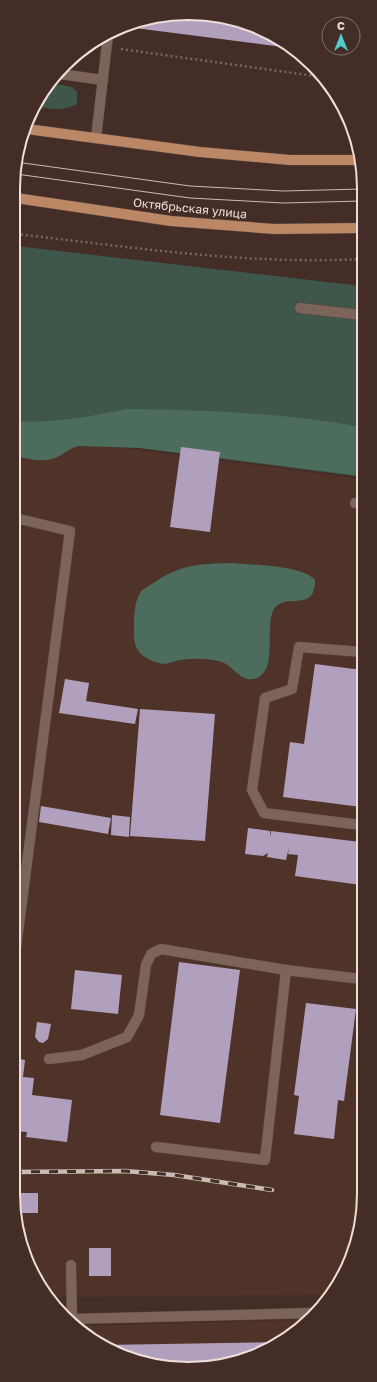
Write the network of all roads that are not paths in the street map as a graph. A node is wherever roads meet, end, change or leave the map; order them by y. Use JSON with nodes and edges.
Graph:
{"nodes":[{"id":1,"x":108,"y":41,"type":"edge"},
{"id":2,"x":64,"y":75,"type":"edge"},
{"id":3,"x":103,"y":80,"type":"junction"},
{"id":4,"x":31,"y":129,"type":"edge"},
{"id":5,"x":96,"y":138,"type":"junction"},
{"id":6,"x":355,"y":160,"type":"edge"},
{"id":7,"x":20,"y":199,"type":"edge"},
{"id":8,"x":357,"y":228,"type":"edge"},
{"id":9,"x":300,"y":308,"type":"dead end"},
{"id":10,"x":357,"y":314,"type":"edge"},
{"id":11,"x":20,"y":519,"type":"edge"},
{"id":12,"x":357,"y":652,"type":"edge"},
{"id":13,"x":357,"y":825,"type":"edge"},
{"id":14,"x":20,"y":917,"type":"edge"},
{"id":15,"x":286,"y":970,"type":"junction"},
{"id":16,"x":357,"y":979,"type":"edge"},
{"id":17,"x":48,"y":1060,"type":"dead end"},
{"id":18,"x":156,"y":1147,"type":"dead end"},
{"id":19,"x":71,"y":1265,"type":"dead end"},
{"id":20,"x":308,"y":1313,"type":"edge"},
{"id":21,"x":70,"y":1314,"type":"edge"},
{"id":22,"x":76,"y":1319,"type":"edge"}],
"edges":[{"from":1,"to":3,"type":"street"},
{"from":2,"to":3,"type":"street"},
{"from":3,"to":5,"type":"street"},
{"from":4,"to":5,"type":"main road"},
{"from":5,"to":6,"type":"main road"},
{"from":7,"to":8,"type":"main road","name":"Октябрьская улица"},
{"from":9,"to":10,"type":"street"},
{"from":11,"to":14,"type":"street"},
{"from":12,"to":13,"type":"street"},
{"from":15,"to":16,"type":"street"},
{"from":15,"to":17,"type":"street"},
{"from":15,"to":18,"type":"street"},
{"from":19,"to":21,"type":"street"},
{"from":20,"to":22,"type":"street"}]}
